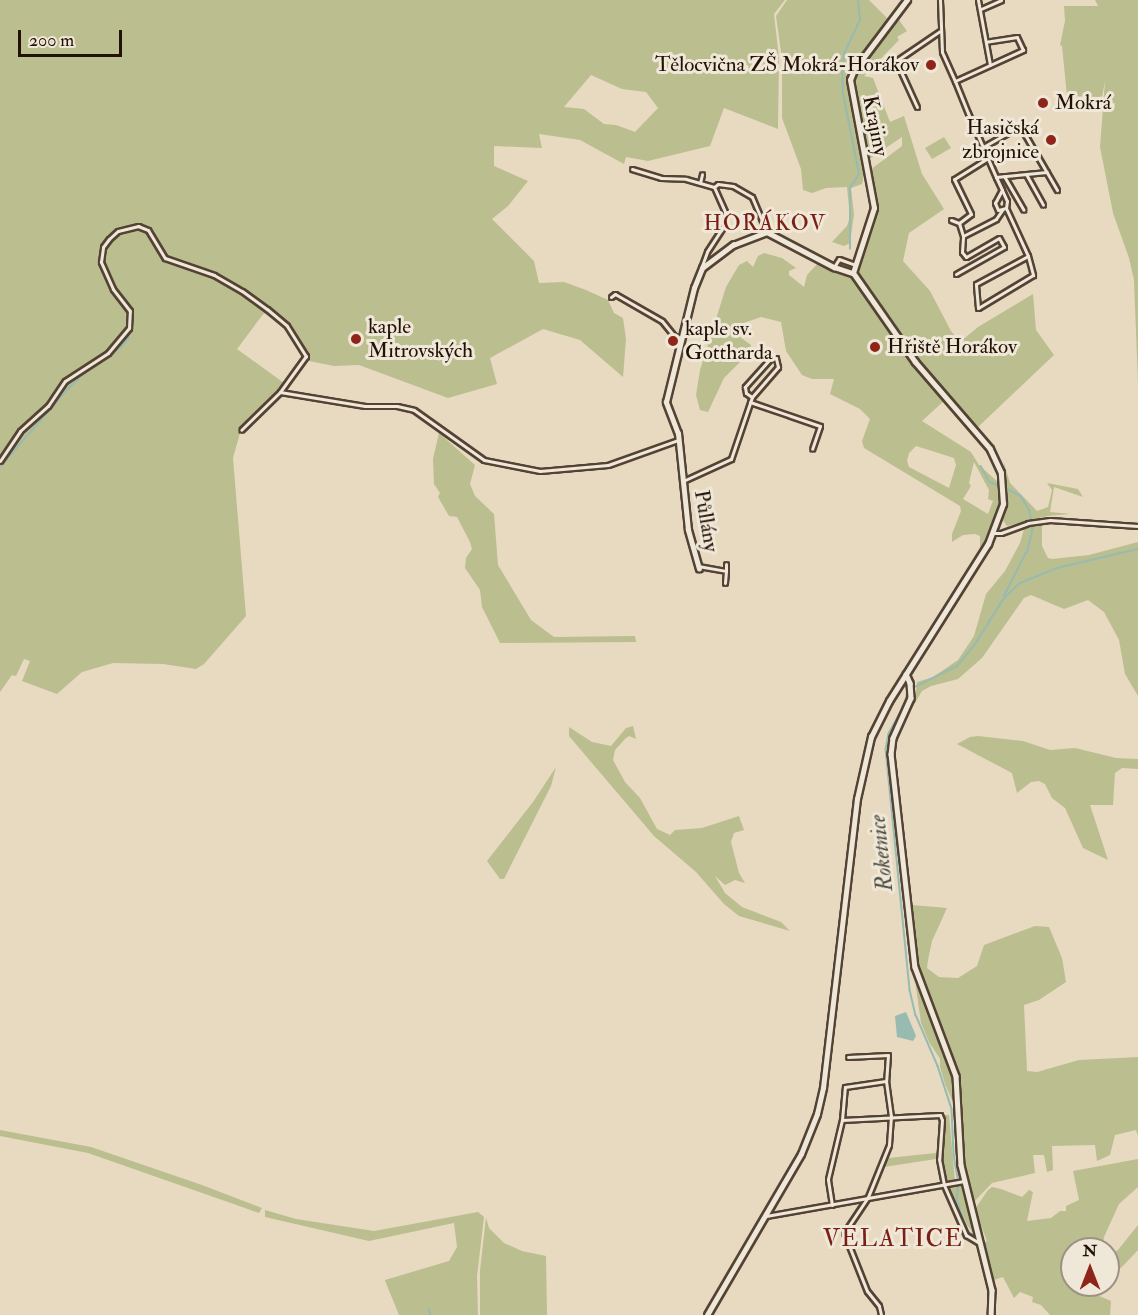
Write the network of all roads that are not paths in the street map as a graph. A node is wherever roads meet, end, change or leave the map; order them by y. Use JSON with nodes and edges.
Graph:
{"nodes":[{"id":1,"x":907,"y":0,"type":"edge"},
{"id":2,"x":939,"y":0,"type":"edge"},
{"id":3,"x":978,"y":0,"type":"edge"},
{"id":4,"x":1001,"y":0,"type":"edge"},
{"id":5,"x":980,"y":9,"type":"junction"},
{"id":6,"x":940,"y":31,"type":"junction"},
{"id":7,"x":986,"y":42,"type":"junction"},
{"id":8,"x":990,"y":65,"type":"junction"},
{"id":9,"x":955,"y":81,"type":"junction"},
{"id":10,"x":916,"y":107,"type":"dead end"},
{"id":11,"x":983,"y":147,"type":"junction"},
{"id":12,"x":988,"y":158,"type":"junction"},
{"id":13,"x":633,"y":169,"type":"dead end"},
{"id":14,"x":1047,"y":172,"type":"junction"},
{"id":15,"x":702,"y":174,"type":"dead end"},
{"id":16,"x":1026,"y":174,"type":"junction"},
{"id":17,"x":1005,"y":176,"type":"junction"},
{"id":18,"x":996,"y":177,"type":"junction"},
{"id":19,"x":700,"y":183,"type":"junction"},
{"id":20,"x":714,"y":187,"type":"junction"},
{"id":21,"x":1002,"y":190,"type":"junction"},
{"id":22,"x":1057,"y":190,"type":"dead end"},
{"id":23,"x":1043,"y":205,"type":"dead end"},
{"id":24,"x":1004,"y":209,"type":"junction"},
{"id":25,"x":1024,"y":210,"type":"dead end"},
{"id":26,"x":951,"y":220,"type":"dead end"},
{"id":27,"x":959,"y":223,"type":"junction"},
{"id":28,"x":767,"y":232,"type":"junction"},
{"id":29,"x":963,"y":236,"type":"junction"},
{"id":30,"x":1028,"y":256,"type":"junction"},
{"id":31,"x":966,"y":257,"type":"junction"},
{"id":32,"x":854,"y":264,"type":"junction"},
{"id":33,"x":969,"y":266,"type":"junction"},
{"id":34,"x":834,"y":267,"type":"junction"},
{"id":35,"x":702,"y":268,"type":"junction"},
{"id":36,"x":853,"y":273,"type":"junction"},
{"id":37,"x":956,"y":274,"type":"dead end"},
{"id":38,"x":611,"y":297,"type":"dead end"},
{"id":39,"x":681,"y":338,"type":"junction"},
{"id":40,"x":280,"y":392,"type":"junction"},
{"id":41,"x":752,"y":397,"type":"junction"},
{"id":42,"x":750,"y":402,"type":"junction"},
{"id":43,"x":242,"y":430,"type":"dead end"},
{"id":44,"x":678,"y":440,"type":"junction"},
{"id":45,"x":812,"y":449,"type":"dead end"},
{"id":46,"x":0,"y":461,"type":"edge"},
{"id":47,"x":683,"y":481,"type":"junction"},
{"id":48,"x":1138,"y":526,"type":"edge"},
{"id":49,"x":994,"y":533,"type":"junction"},
{"id":50,"x":726,"y":564,"type":"dead end"},
{"id":51,"x":698,"y":568,"type":"joint"},
{"id":52,"x":726,"y":571,"type":"junction"},
{"id":53,"x":725,"y":583,"type":"dead end"},
{"id":54,"x":906,"y":674,"type":"junction"},
{"id":55,"x":848,"y":1057,"type":"dead end"},
{"id":56,"x":886,"y":1082,"type":"junction"},
{"id":57,"x":891,"y":1119,"type":"junction"},
{"id":58,"x":842,"y":1120,"type":"junction"},
{"id":59,"x":961,"y":1182,"type":"junction"},
{"id":60,"x":944,"y":1185,"type":"junction"},
{"id":61,"x":864,"y":1199,"type":"junction"},
{"id":62,"x":832,"y":1205,"type":"junction"},
{"id":63,"x":765,"y":1216,"type":"junction"},
{"id":64,"x":981,"y":1241,"type":"junction"},
{"id":65,"x":707,"y":1315,"type":"edge"},
{"id":66,"x":881,"y":1315,"type":"edge"},
{"id":67,"x":993,"y":1315,"type":"edge"}],
"edges":[{"from":1,"to":32,"type":"street","name":"Krajiny"},
{"from":2,"to":6,"type":"street"},
{"from":3,"to":5,"type":"street"},
{"from":4,"to":5,"type":"street"},
{"from":5,"to":7,"type":"street"},
{"from":6,"to":9,"type":"street"},
{"from":6,"to":10,"type":"street"},
{"from":7,"to":8,"type":"street"},
{"from":7,"to":8,"type":"street"},
{"from":8,"to":9,"type":"street"},
{"from":9,"to":11,"type":"street"},
{"from":11,"to":12,"type":"street"},
{"from":11,"to":14,"type":"street"},
{"from":12,"to":18,"type":"street"},
{"from":12,"to":27,"type":"street"},
{"from":13,"to":19,"type":"street"},
{"from":14,"to":16,"type":"street"},
{"from":14,"to":22,"type":"street"},
{"from":15,"to":19,"type":"street"},
{"from":16,"to":17,"type":"street"},
{"from":16,"to":23,"type":"street"},
{"from":17,"to":18,"type":"street"},
{"from":17,"to":25,"type":"street"},
{"from":18,"to":21,"type":"street"},
{"from":19,"to":20,"type":"street"},
{"from":20,"to":28,"type":"street"},
{"from":20,"to":35,"type":"street"},
{"from":21,"to":24,"type":"street"},
{"from":21,"to":24,"type":"street"},
{"from":24,"to":29,"type":"street"},
{"from":24,"to":30,"type":"street"},
{"from":26,"to":27,"type":"street"},
{"from":27,"to":29,"type":"street"},
{"from":28,"to":34,"type":"street"},
{"from":28,"to":35,"type":"street"},
{"from":29,"to":31,"type":"street"},
{"from":30,"to":30,"type":"street"},
{"from":31,"to":33,"type":"street"},
{"from":31,"to":33,"type":"street"},
{"from":32,"to":34,"type":"street"},
{"from":32,"to":36,"type":"street","name":"Krajiny"},
{"from":33,"to":37,"type":"street"},
{"from":34,"to":36,"type":"street"},
{"from":35,"to":39,"type":"street","name":"Půllány"},
{"from":36,"to":49,"type":"street"},
{"from":38,"to":39,"type":"street"},
{"from":39,"to":44,"type":"street","name":"Půllány"},
{"from":40,"to":43,"type":"street"},
{"from":40,"to":44,"type":"street"},
{"from":40,"to":46,"type":"street"},
{"from":41,"to":41,"type":"street","name":"Půllány"},
{"from":41,"to":42,"type":"street","name":"Půllány"},
{"from":42,"to":45,"type":"street"},
{"from":42,"to":47,"type":"street","name":"Půllány"},
{"from":44,"to":47,"type":"street","name":"Půllány"},
{"from":47,"to":51,"type":"street","name":"Půllány"},
{"from":48,"to":49,"type":"street"},
{"from":49,"to":54,"type":"street"},
{"from":50,"to":52,"type":"street","name":"Půllány"},
{"from":51,"to":52,"type":"street","name":"Půllány"},
{"from":52,"to":53,"type":"street","name":"Půllány"},
{"from":54,"to":59,"type":"street"},
{"from":54,"to":63,"type":"street"},
{"from":55,"to":56,"type":"street"},
{"from":56,"to":57,"type":"street"},
{"from":56,"to":58,"type":"street"},
{"from":57,"to":58,"type":"street"},
{"from":57,"to":60,"type":"street"},
{"from":57,"to":61,"type":"street"},
{"from":58,"to":62,"type":"street"},
{"from":59,"to":60,"type":"street"},
{"from":59,"to":64,"type":"street"},
{"from":60,"to":61,"type":"street"},
{"from":60,"to":64,"type":"street"},
{"from":61,"to":62,"type":"street"},
{"from":61,"to":66,"type":"street"},
{"from":62,"to":63,"type":"street"},
{"from":63,"to":65,"type":"street"},
{"from":64,"to":67,"type":"street"}]}
